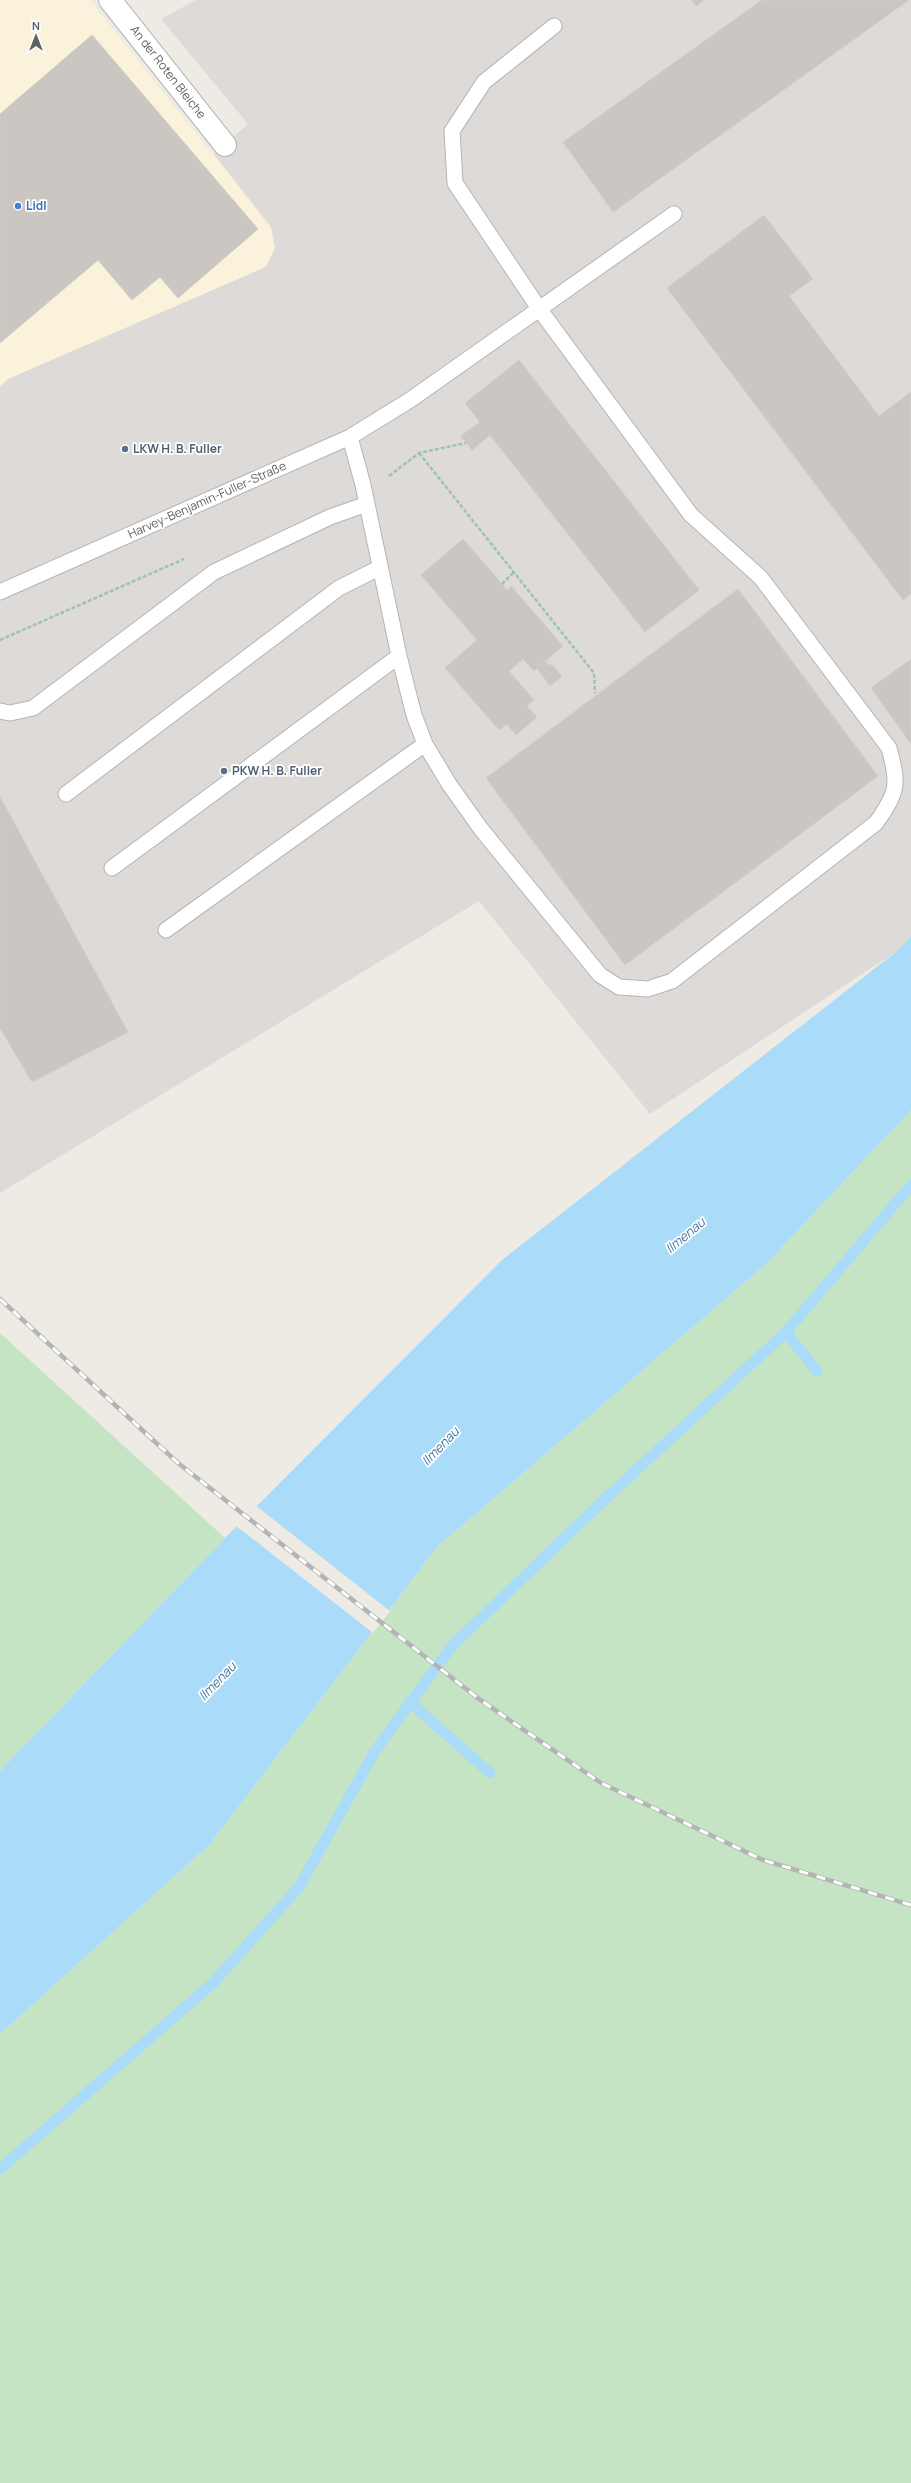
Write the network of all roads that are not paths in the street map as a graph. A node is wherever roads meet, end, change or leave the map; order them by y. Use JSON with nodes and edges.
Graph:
{"nodes":[{"id":1,"x":110,"y":0,"type":"edge"},
{"id":2,"x":554,"y":26,"type":"dead end"},
{"id":3,"x":225,"y":145,"type":"dead end"},
{"id":4,"x":674,"y":214,"type":"dead end"},
{"id":5,"x":540,"y":310,"type":"junction"},
{"id":6,"x":350,"y":437,"type":"junction"},
{"id":7,"x":367,"y":504,"type":"junction"},
{"id":8,"x":379,"y":568,"type":"junction"},
{"id":9,"x":0,"y":592,"type":"edge"},
{"id":10,"x":399,"y":656,"type":"junction"},
{"id":11,"x":0,"y":711,"type":"edge"},
{"id":12,"x":425,"y":744,"type":"junction"},
{"id":13,"x":66,"y":794,"type":"dead end"},
{"id":14,"x":112,"y":868,"type":"dead end"},
{"id":15,"x":166,"y":930,"type":"dead end"}],
"edges":[{"from":1,"to":3,"type":"street","name":"An der Roten Bleiche"},
{"from":2,"to":5,"type":"lane"},
{"from":4,"to":5,"type":"lane","name":"Harvey-Benjamin-Fuller-Straße"},
{"from":5,"to":6,"type":"lane","name":"Harvey-Benjamin-Fuller-Straße"},
{"from":5,"to":12,"type":"lane"},
{"from":6,"to":7,"type":"lane"},
{"from":6,"to":9,"type":"lane","name":"Harvey-Benjamin-Fuller-Straße"},
{"from":7,"to":8,"type":"lane"},
{"from":7,"to":11,"type":"lane"},
{"from":8,"to":10,"type":"lane"},
{"from":8,"to":13,"type":"lane"},
{"from":10,"to":12,"type":"lane"},
{"from":10,"to":14,"type":"lane"},
{"from":12,"to":15,"type":"lane"}]}
